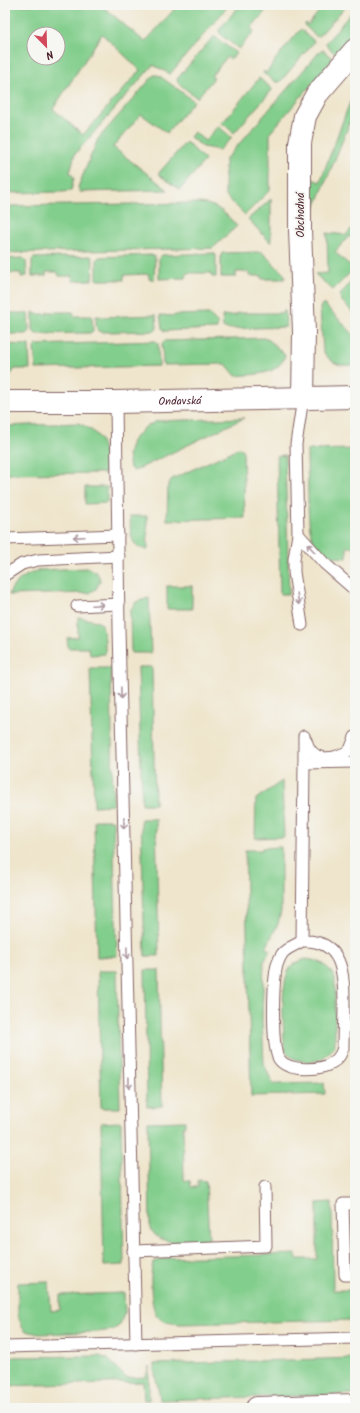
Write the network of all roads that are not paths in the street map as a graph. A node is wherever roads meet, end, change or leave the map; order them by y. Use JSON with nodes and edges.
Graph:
{"nodes":[{"id":1,"x":355,"y":50,"type":"edge"},
{"id":2,"x":355,"y":397,"type":"edge"},
{"id":3,"x":303,"y":398,"type":"junction"},
{"id":4,"x":5,"y":402,"type":"edge"},
{"id":5,"x":116,"y":402,"type":"junction"},
{"id":6,"x":298,"y":534,"type":"junction"},
{"id":7,"x":118,"y":535,"type":"junction"},
{"id":8,"x":5,"y":539,"type":"edge"},
{"id":9,"x":119,"y":556,"type":"junction"},
{"id":10,"x":5,"y":575,"type":"edge"},
{"id":11,"x":355,"y":590,"type":"edge"},
{"id":12,"x":119,"y":604,"type":"junction"},
{"id":13,"x":77,"y":606,"type":"dead end"},
{"id":14,"x":302,"y":625,"type":"dead end"},
{"id":15,"x":355,"y":737,"type":"edge"},
{"id":16,"x":355,"y":762,"type":"edge"},
{"id":17,"x":304,"y":763,"type":"junction"},
{"id":18,"x":302,"y":941,"type":"junction"},
{"id":19,"x":265,"y":1187,"type":"dead end"},
{"id":20,"x":355,"y":1204,"type":"edge"},
{"id":21,"x":133,"y":1251,"type":"junction"},
{"id":22,"x":355,"y":1275,"type":"edge"},
{"id":23,"x":355,"y":1338,"type":"edge"},
{"id":24,"x":136,"y":1344,"type":"junction"},
{"id":25,"x":5,"y":1347,"type":"edge"},
{"id":26,"x":355,"y":1405,"type":"edge"},
{"id":27,"x":257,"y":1408,"type":"edge"}],
"edges":[{"from":1,"to":3,"type":"street","name":"Obchodná"},
{"from":2,"to":3,"type":"street","name":"Ondavská"},
{"from":3,"to":5,"type":"street","name":"Ondavská"},
{"from":3,"to":6,"type":"lane"},
{"from":4,"to":5,"type":"street","name":"Ondavská"},
{"from":5,"to":7,"type":"lane"},
{"from":11,"to":6,"type":"lane","one_way":true},
{"from":6,"to":14,"type":"lane","one_way":true},
{"from":7,"to":8,"type":"lane","one_way":true},
{"from":7,"to":9,"type":"lane"},
{"from":9,"to":10,"type":"lane"},
{"from":9,"to":12,"type":"lane"},
{"from":13,"to":12,"type":"lane","one_way":true},
{"from":12,"to":21,"type":"lane","one_way":true},
{"from":15,"to":17,"type":"lane"},
{"from":16,"to":17,"type":"lane"},
{"from":17,"to":18,"type":"lane"},
{"from":18,"to":18,"type":"lane"},
{"from":19,"to":21,"type":"lane"},
{"from":20,"to":22,"type":"lane"},
{"from":21,"to":24,"type":"lane"},
{"from":23,"to":24,"type":"lane"},
{"from":24,"to":25,"type":"lane"},
{"from":26,"to":27,"type":"street"}]}
